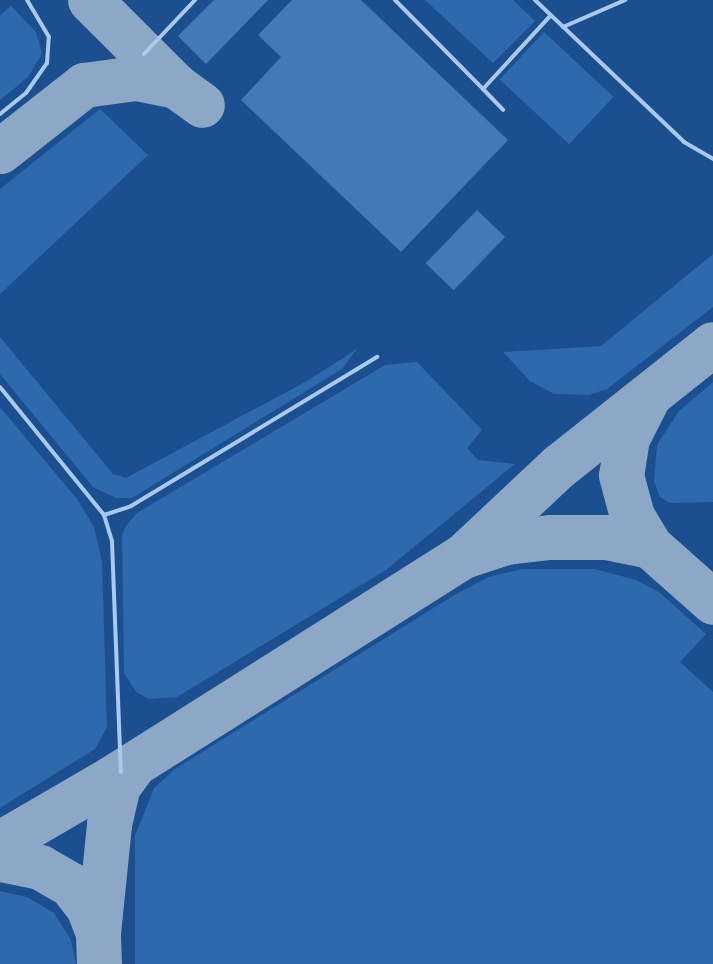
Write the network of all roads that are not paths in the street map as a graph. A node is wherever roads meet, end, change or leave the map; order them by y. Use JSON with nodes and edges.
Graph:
{"nodes":[{"id":1,"x":27,"y":0,"type":"edge"},
{"id":2,"x":195,"y":0,"type":"edge"},
{"id":3,"x":395,"y":0,"type":"edge"},
{"id":4,"x":535,"y":0,"type":"edge"},
{"id":5,"x":625,"y":0,"type":"edge"},
{"id":6,"x":551,"y":15,"type":"junction"},
{"id":7,"x":563,"y":27,"type":"junction"},
{"id":8,"x":144,"y":54,"type":"dead end"},
{"id":9,"x":483,"y":89,"type":"junction"},
{"id":10,"x":503,"y":110,"type":"dead end"},
{"id":11,"x":0,"y":114,"type":"edge"},
{"id":12,"x":713,"y":159,"type":"edge"},
{"id":13,"x":377,"y":357,"type":"dead end"},
{"id":14,"x":0,"y":387,"type":"edge"},
{"id":15,"x":104,"y":515,"type":"junction"},
{"id":16,"x":121,"y":772,"type":"dead end"}],
"edges":[{"from":1,"to":11,"type":"lane"},
{"from":2,"to":8,"type":"lane"},
{"from":3,"to":9,"type":"lane"},
{"from":4,"to":6,"type":"lane"},
{"from":5,"to":7,"type":"lane"},
{"from":6,"to":7,"type":"lane"},
{"from":6,"to":9,"type":"lane"},
{"from":7,"to":12,"type":"lane"},
{"from":9,"to":10,"type":"lane"},
{"from":13,"to":15,"type":"lane"},
{"from":14,"to":15,"type":"lane"},
{"from":15,"to":16,"type":"lane"}]}
